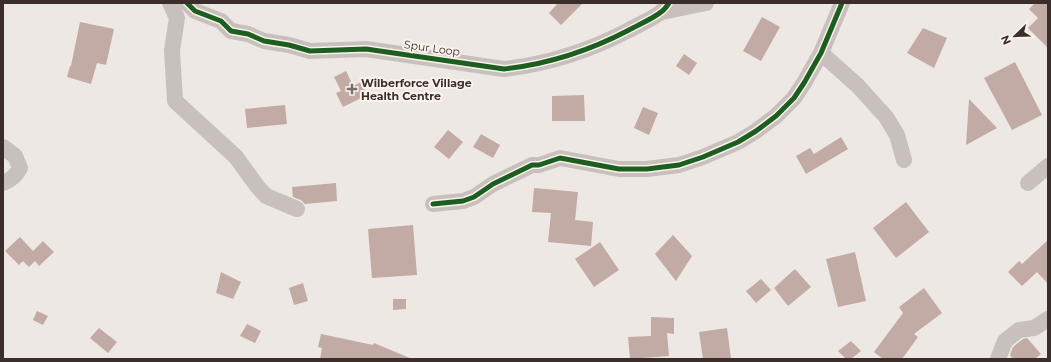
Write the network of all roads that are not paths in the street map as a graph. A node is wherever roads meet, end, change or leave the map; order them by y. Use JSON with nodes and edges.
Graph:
{"nodes":[{"id":1,"x":170,"y":3,"type":"edge"},
{"id":2,"x":187,"y":3,"type":"edge"},
{"id":3,"x":706,"y":3,"type":"edge"},
{"id":4,"x":842,"y":3,"type":"edge"},
{"id":5,"x":665,"y":8,"type":"edge"},
{"id":6,"x":821,"y":52,"type":"junction"},
{"id":7,"x":3,"y":147,"type":"edge"},
{"id":8,"x":904,"y":160,"type":"dead end"},
{"id":9,"x":1048,"y":166,"type":"edge"},
{"id":10,"x":1028,"y":182,"type":"dead end"},
{"id":11,"x":3,"y":183,"type":"edge"},
{"id":12,"x":432,"y":204,"type":"dead end"},
{"id":13,"x":297,"y":209,"type":"dead end"},
{"id":14,"x":1048,"y":319,"type":"edge"},
{"id":15,"x":998,"y":359,"type":"edge"}],
"edges":[{"from":1,"to":13,"type":"street"},
{"from":2,"to":5,"type":"street","name":"Spur Loop"},
{"from":3,"to":5,"type":"street","name":"Spur Loop"},
{"from":4,"to":6,"type":"street"},
{"from":6,"to":8,"type":"street"},
{"from":6,"to":12,"type":"street"},
{"from":7,"to":11,"type":"street"},
{"from":9,"to":10,"type":"street"},
{"from":14,"to":15,"type":"street"}]}
